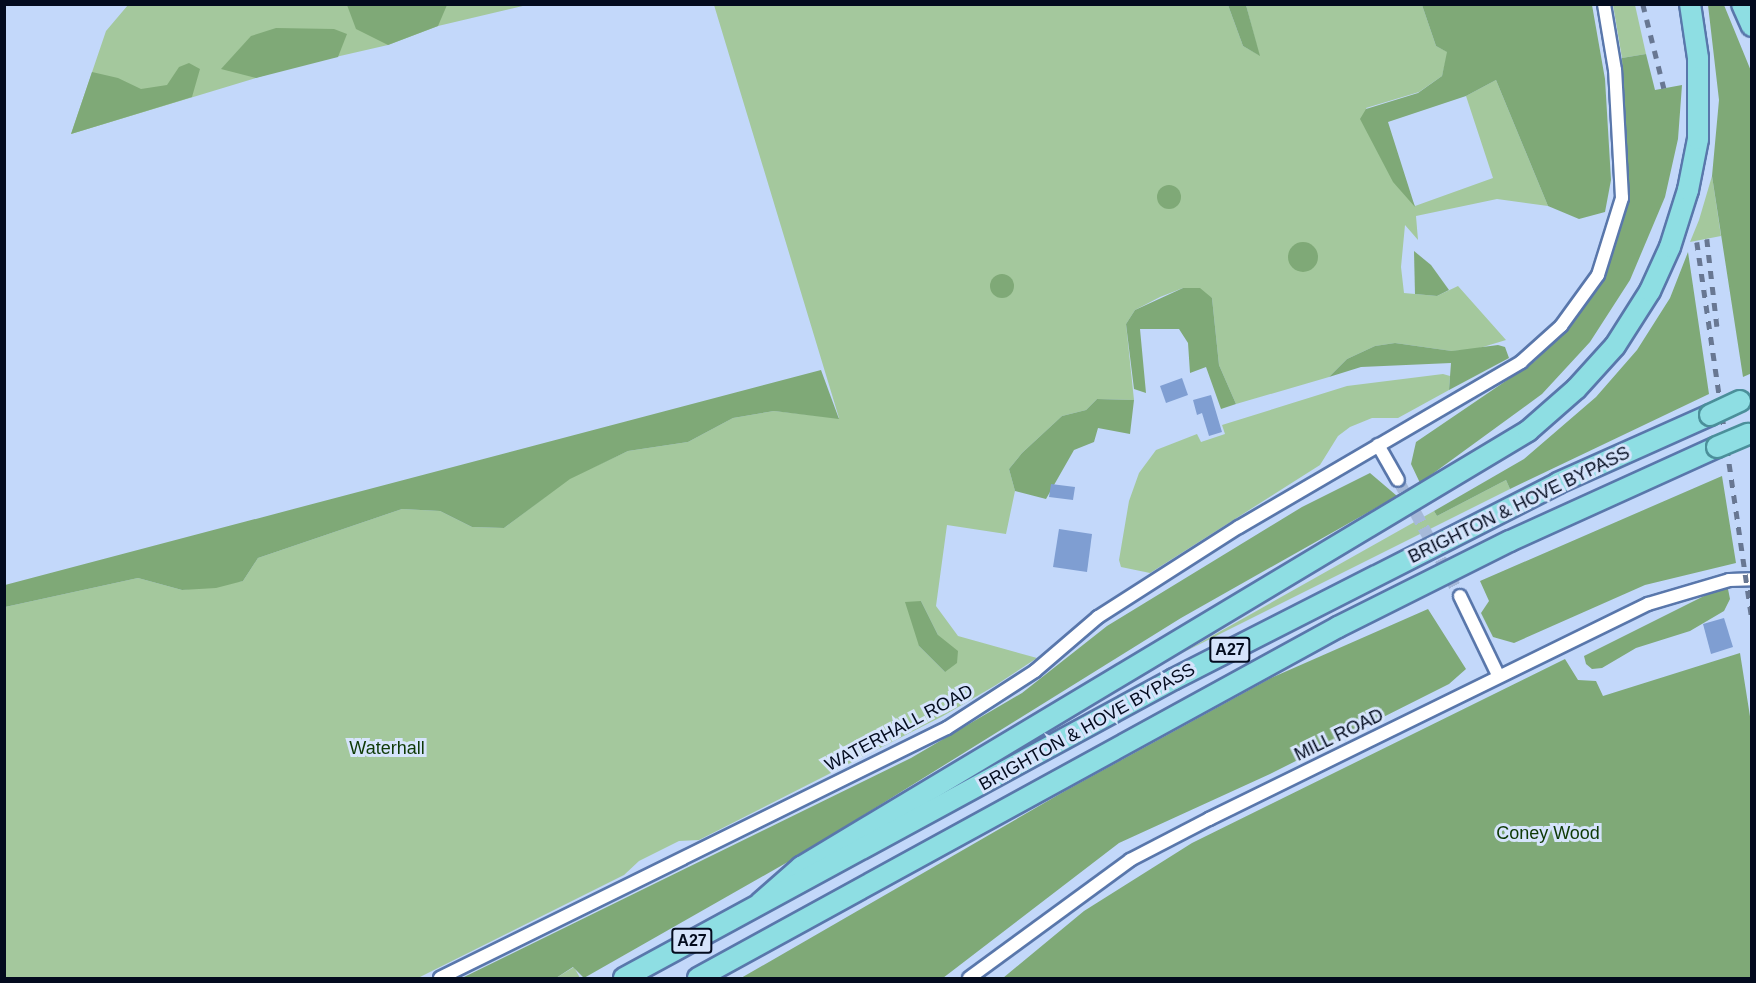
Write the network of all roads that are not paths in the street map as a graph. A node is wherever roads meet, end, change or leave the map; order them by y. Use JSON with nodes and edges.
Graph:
{"nodes":[{"id":1,"x":1604,"y":4,"type":"edge"},
{"id":2,"x":1690,"y":4,"type":"edge"},
{"id":3,"x":1742,"y":4,"type":"edge"},
{"id":4,"x":1752,"y":26,"type":"edge"},
{"id":5,"x":1746,"y":399,"type":"edge"},
{"id":6,"x":1750,"y":433,"type":"edge"},
{"id":7,"x":1378,"y":445,"type":"junction"},
{"id":8,"x":1398,"y":480,"type":"tunnel mouth"},
{"id":9,"x":1752,"y":579,"type":"edge"},
{"id":10,"x":1460,"y":596,"type":"tunnel mouth"},
{"id":11,"x":1498,"y":675,"type":"junction"},
{"id":12,"x":760,"y":903,"type":"junction"},
{"id":13,"x":440,"y":978,"type":"edge"},
{"id":14,"x":624,"y":978,"type":"edge"},
{"id":15,"x":698,"y":978,"type":"edge"},
{"id":16,"x":969,"y":978,"type":"edge"}],
"edges":[{"from":1,"to":7,"type":"street","name":"WATERHALL ROAD"},
{"from":2,"to":12,"type":"highway"},
{"from":3,"to":4,"type":"highway"},
{"from":5,"to":12,"type":"highway","name":"BRIGHTON & HOVE BYPASS","number":"A27","bridge":true},
{"from":6,"to":15,"type":"highway","name":"BRIGHTON & HOVE BYPASS","number":"A27","bridge":true},
{"from":7,"to":8,"type":"street"},
{"from":7,"to":13,"type":"street","name":"WATERHALL ROAD"},
{"from":9,"to":11,"type":"street","name":"MILL ROAD"},
{"from":10,"to":11,"type":"street"},
{"from":11,"to":16,"type":"street","name":"MILL ROAD"},
{"from":12,"to":14,"type":"highway","name":"BRIGHTON & HOVE BYPASS","number":"A27"}]}
